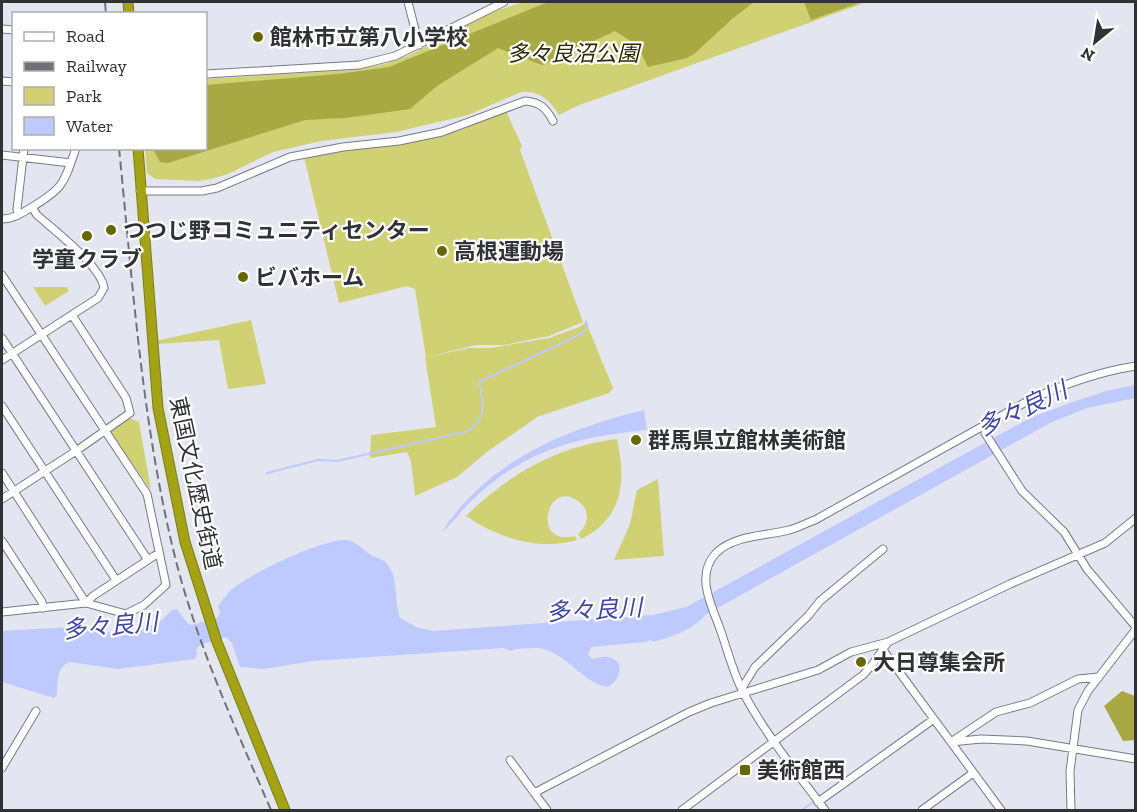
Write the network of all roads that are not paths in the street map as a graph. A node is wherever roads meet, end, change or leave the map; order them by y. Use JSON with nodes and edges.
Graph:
{"nodes":[{"id":1,"x":408,"y":2,"type":"edge"},
{"id":2,"x":504,"y":2,"type":"edge"},
{"id":3,"x":419,"y":45,"type":"junction"},
{"id":4,"x":207,"y":74,"type":"edge"},
{"id":5,"x":552,"y":121,"type":"dead end"},
{"id":6,"x":24,"y":150,"type":"edge"},
{"id":7,"x":75,"y":150,"type":"edge"},
{"id":8,"x":138,"y":150,"type":"edge"},
{"id":9,"x":2,"y":155,"type":"edge"},
{"id":10,"x":23,"y":157,"type":"junction"},
{"id":11,"x":71,"y":163,"type":"junction"},
{"id":12,"x":140,"y":191,"type":"junction"},
{"id":13,"x":32,"y":207,"type":"junction"},
{"id":14,"x":16,"y":216,"type":"junction"},
{"id":15,"x":2,"y":219,"type":"edge"},
{"id":16,"x":2,"y":227,"type":"edge"},
{"id":17,"x":2,"y":275,"type":"edge"},
{"id":18,"x":72,"y":315,"type":"junction"},
{"id":19,"x":41,"y":335,"type":"junction"},
{"id":20,"x":2,"y":338,"type":"edge"},
{"id":21,"x":12,"y":354,"type":"junction"},
{"id":22,"x":2,"y":360,"type":"edge"},
{"id":23,"x":1136,"y":366,"type":"edge"},
{"id":24,"x":2,"y":406,"type":"edge"},
{"id":25,"x":106,"y":430,"type":"junction"},
{"id":26,"x":985,"y":433,"type":"dead end"},
{"id":27,"x":76,"y":451,"type":"junction"},
{"id":28,"x":45,"y":471,"type":"junction"},
{"id":29,"x":2,"y":473,"type":"edge"},
{"id":30,"x":14,"y":491,"type":"junction"},
{"id":31,"x":2,"y":499,"type":"edge"},
{"id":32,"x":1136,"y":518,"type":"edge"},
{"id":33,"x":2,"y":541,"type":"edge"},
{"id":34,"x":883,"y":549,"type":"dead end"},
{"id":35,"x":159,"y":554,"type":"junction"},
{"id":36,"x":1078,"y":554,"type":"junction"},
{"id":37,"x":148,"y":560,"type":"junction"},
{"id":38,"x":116,"y":580,"type":"junction"},
{"id":39,"x":86,"y":603,"type":"junction"},
{"id":40,"x":43,"y":608,"type":"junction"},
{"id":41,"x":2,"y":612,"type":"edge"},
{"id":42,"x":1136,"y":628,"type":"edge"},
{"id":43,"x":888,"y":642,"type":"junction"},
{"id":44,"x":883,"y":650,"type":"junction"},
{"id":45,"x":1099,"y":677,"type":"junction"},
{"id":46,"x":743,"y":691,"type":"junction"},
{"id":47,"x":36,"y":711,"type":"dead end"},
{"id":48,"x":934,"y":719,"type":"junction"},
{"id":49,"x":774,"y":742,"type":"junction"},
{"id":50,"x":951,"y":742,"type":"junction"},
{"id":51,"x":1073,"y":748,"type":"junction"},
{"id":52,"x":1136,"y":759,"type":"edge"},
{"id":53,"x":510,"y":760,"type":"dead end"},
{"id":54,"x":2,"y":768,"type":"edge"},
{"id":55,"x":973,"y":773,"type":"junction"},
{"id":56,"x":534,"y":793,"type":"junction"},
{"id":57,"x":818,"y":802,"type":"junction"},
{"id":58,"x":285,"y":810,"type":"edge"},
{"id":59,"x":547,"y":810,"type":"edge"},
{"id":60,"x":682,"y":810,"type":"edge"},
{"id":61,"x":825,"y":810,"type":"edge"},
{"id":62,"x":922,"y":810,"type":"edge"},
{"id":63,"x":1001,"y":810,"type":"edge"},
{"id":64,"x":1071,"y":810,"type":"edge"}],
"edges":[{"from":1,"to":3,"type":"street"},
{"from":2,"to":3,"type":"street"},
{"from":3,"to":4,"type":"street"},
{"from":5,"to":12,"type":"street"},
{"from":6,"to":10,"type":"street"},
{"from":7,"to":11,"type":"street"},
{"from":8,"to":12,"type":"highway","name":"東国文化歴史街道"},
{"from":9,"to":10,"type":"street"},
{"from":10,"to":11,"type":"street"},
{"from":10,"to":14,"type":"street"},
{"from":11,"to":13,"type":"street"},
{"from":12,"to":58,"type":"highway","name":"東国文化歴史街道"},
{"from":13,"to":14,"type":"street"},
{"from":13,"to":18,"type":"street"},
{"from":14,"to":15,"type":"street"},
{"from":14,"to":16,"type":"street"},
{"from":17,"to":19,"type":"street"},
{"from":18,"to":19,"type":"street"},
{"from":18,"to":25,"type":"street"},
{"from":19,"to":21,"type":"street"},
{"from":19,"to":25,"type":"street"},
{"from":20,"to":21,"type":"street"},
{"from":21,"to":22,"type":"street"},
{"from":21,"to":27,"type":"street"},
{"from":23,"to":46,"type":"street"},
{"from":24,"to":28,"type":"street"},
{"from":25,"to":27,"type":"street"},
{"from":25,"to":35,"type":"street"},
{"from":26,"to":36,"type":"street"},
{"from":27,"to":28,"type":"street"},
{"from":27,"to":37,"type":"street"},
{"from":28,"to":30,"type":"street"},
{"from":28,"to":38,"type":"street"},
{"from":29,"to":30,"type":"street"},
{"from":30,"to":31,"type":"street"},
{"from":30,"to":39,"type":"street"},
{"from":32,"to":36,"type":"street"},
{"from":33,"to":40,"type":"street"},
{"from":34,"to":46,"type":"street"},
{"from":35,"to":37,"type":"street"},
{"from":35,"to":39,"type":"street"},
{"from":36,"to":42,"type":"street"},
{"from":36,"to":43,"type":"street"},
{"from":37,"to":38,"type":"street"},
{"from":38,"to":39,"type":"street"},
{"from":39,"to":40,"type":"street"},
{"from":40,"to":41,"type":"street"},
{"from":42,"to":45,"type":"street"},
{"from":43,"to":44,"type":"street"},
{"from":43,"to":46,"type":"street"},
{"from":44,"to":48,"type":"street"},
{"from":44,"to":49,"type":"street"},
{"from":45,"to":50,"type":"street"},
{"from":45,"to":51,"type":"street"},
{"from":46,"to":49,"type":"street"},
{"from":46,"to":56,"type":"street"},
{"from":47,"to":54,"type":"street"},
{"from":48,"to":50,"type":"street"},
{"from":48,"to":57,"type":"street"},
{"from":49,"to":57,"type":"street"},
{"from":49,"to":60,"type":"street"},
{"from":50,"to":51,"type":"street"},
{"from":50,"to":55,"type":"street"},
{"from":51,"to":52,"type":"street"},
{"from":51,"to":64,"type":"street"},
{"from":53,"to":56,"type":"street"},
{"from":55,"to":62,"type":"street"},
{"from":55,"to":63,"type":"street"},
{"from":56,"to":59,"type":"street"},
{"from":57,"to":61,"type":"street"}]}
